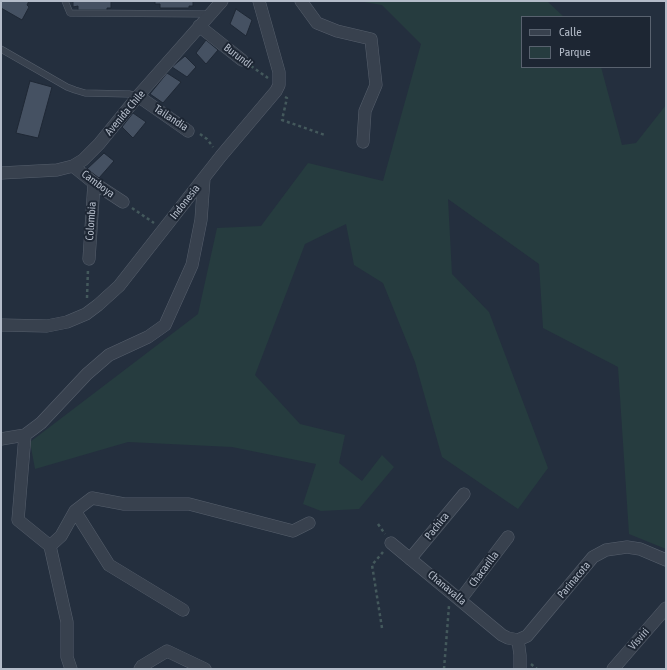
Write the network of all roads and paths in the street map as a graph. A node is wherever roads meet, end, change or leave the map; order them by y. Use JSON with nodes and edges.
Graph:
{"nodes":[{"id":1,"x":65,"y":1,"type":"edge"},
{"id":2,"x":222,"y":1,"type":"edge"},
{"id":3,"x":259,"y":1,"type":"edge"},
{"id":4,"x":301,"y":1,"type":"edge"},
{"id":5,"x":212,"y":14,"type":"junction"},
{"id":6,"x":199,"y":26,"type":"junction"},
{"id":7,"x":1,"y":49,"type":"edge"},
{"id":8,"x":242,"y":60,"type":"joint"},
{"id":9,"x":278,"y":88,"type":"junction"},
{"id":10,"x":138,"y":96,"type":"junction"},
{"id":11,"x":188,"y":131,"type":"joint"},
{"id":12,"x":325,"y":136,"type":"dead end"},
{"id":13,"x":363,"y":142,"type":"dead end"},
{"id":14,"x":221,"y":156,"type":"junction"},
{"id":15,"x":73,"y":166,"type":"junction"},
{"id":16,"x":1,"y":173,"type":"edge"},
{"id":17,"x":204,"y":178,"type":"junction"},
{"id":18,"x":94,"y":183,"type":"junction"},
{"id":19,"x":123,"y":202,"type":"joint"},
{"id":20,"x":164,"y":229,"type":"junction"},
{"id":21,"x":89,"y":259,"type":"joint"},
{"id":22,"x":86,"y":314,"type":"junction"},
{"id":23,"x":1,"y":325,"type":"edge"},
{"id":24,"x":25,"y":435,"type":"junction"},
{"id":25,"x":1,"y":439,"type":"edge"},
{"id":26,"x":464,"y":494,"type":"dead end"},
{"id":27,"x":75,"y":511,"type":"junction"},
{"id":28,"x":309,"y":523,"type":"dead end"},
{"id":29,"x":378,"y":524,"type":"dead end"},
{"id":30,"x":508,"y":538,"type":"dead end"},
{"id":31,"x":391,"y":542,"type":"junction"},
{"id":32,"x":50,"y":546,"type":"junction"},
{"id":33,"x":410,"y":559,"type":"junction"},
{"id":34,"x":666,"y":560,"type":"edge"},
{"id":35,"x":450,"y":591,"type":"junction"},
{"id":36,"x":460,"y":600,"type":"junction"},
{"id":37,"x":666,"y":608,"type":"edge"},
{"id":38,"x":183,"y":610,"type":"dead end"},
{"id":39,"x":382,"y":628,"type":"dead end"},
{"id":40,"x":518,"y":640,"type":"junction"},
{"id":41,"x":71,"y":669,"type":"edge"},
{"id":42,"x":140,"y":669,"type":"edge"},
{"id":43,"x":205,"y":669,"type":"edge"},
{"id":44,"x":444,"y":669,"type":"edge"},
{"id":45,"x":520,"y":669,"type":"edge"},
{"id":46,"x":613,"y":669,"type":"edge"}],
"edges":[{"from":1,"to":5,"type":"lane"},
{"from":2,"to":5,"type":"street","name":"Avenida Chile"},
{"from":3,"to":9,"type":"street"},
{"from":4,"to":13,"type":"street"},
{"from":5,"to":6,"type":"street","name":"Avenida Chile"},
{"from":6,"to":8,"type":"street","name":"Burundí"},
{"from":6,"to":10,"type":"street","name":"Avenida Chile"},
{"from":7,"to":10,"type":"lane"},
{"from":8,"to":9,"type":"path","name":"Burundí"},
{"from":9,"to":12,"type":"path"},
{"from":9,"to":14,"type":"street","name":"Indonesia"},
{"from":10,"to":11,"type":"street","name":"Tailandia"},
{"from":10,"to":15,"type":"street","name":"Avenida Chile"},
{"from":11,"to":14,"type":"path","name":"Tailandia"},
{"from":14,"to":17,"type":"street","name":"Indonesia"},
{"from":15,"to":16,"type":"street","name":"Avenida Chile"},
{"from":15,"to":18,"type":"street","name":"Camboya"},
{"from":17,"to":20,"type":"street","name":"Indonesia"},
{"from":17,"to":24,"type":"street"},
{"from":18,"to":19,"type":"street","name":"Camboya"},
{"from":18,"to":21,"type":"street","name":"Colombia"},
{"from":19,"to":20,"type":"path"},
{"from":20,"to":22,"type":"street","name":"Indonesia"},
{"from":21,"to":22,"type":"path"},
{"from":22,"to":23,"type":"street","name":"Indonesia"},
{"from":24,"to":25,"type":"street"},
{"from":24,"to":32,"type":"street"},
{"from":26,"to":33,"type":"street","name":"Pachica"},
{"from":27,"to":28,"type":"street"},
{"from":27,"to":32,"type":"street"},
{"from":27,"to":38,"type":"street"},
{"from":29,"to":31,"type":"path"},
{"from":30,"to":36,"type":"street","name":"Chacarilla"},
{"from":31,"to":33,"type":"street","name":"Chanavalla"},
{"from":31,"to":39,"type":"path"},
{"from":32,"to":41,"type":"street"},
{"from":33,"to":35,"type":"street","name":"Chanavalla"},
{"from":34,"to":40,"type":"street","name":"Parinacota"},
{"from":35,"to":36,"type":"street","name":"Chanavalla"},
{"from":35,"to":44,"type":"path"},
{"from":36,"to":40,"type":"street","name":"Chanavalla"},
{"from":37,"to":46,"type":"street","name":"Visviri"},
{"from":40,"to":45,"type":"street"},
{"from":42,"to":43,"type":"street"}]}
